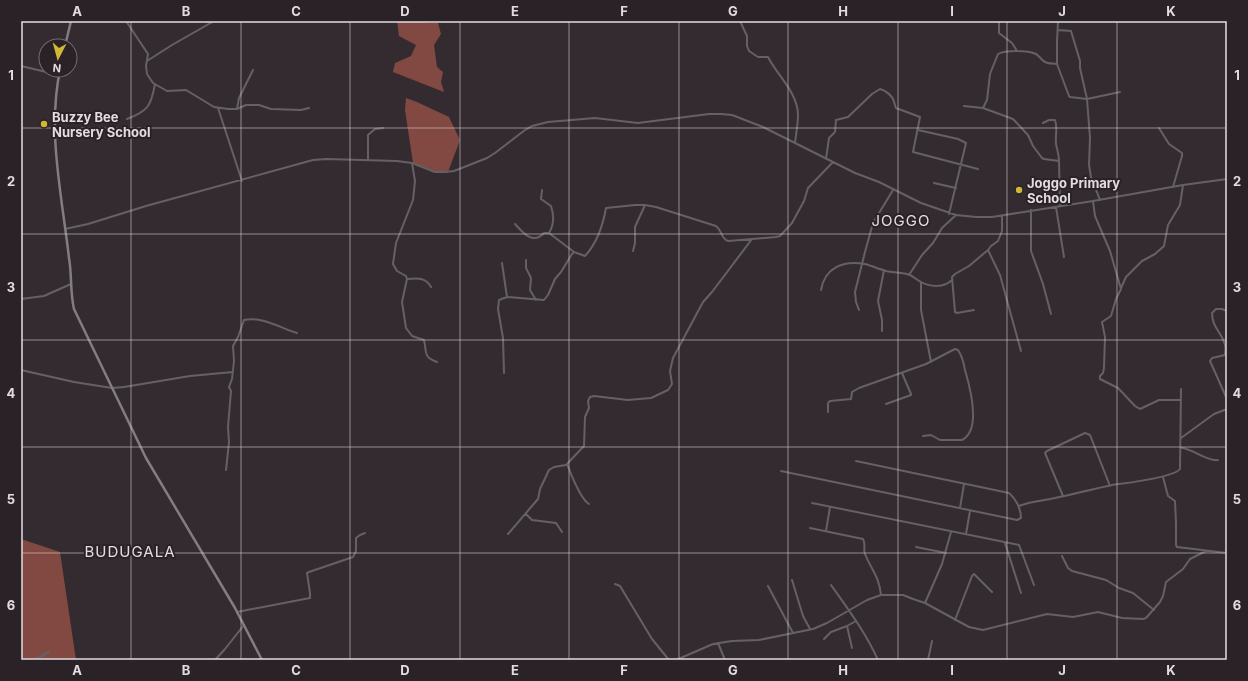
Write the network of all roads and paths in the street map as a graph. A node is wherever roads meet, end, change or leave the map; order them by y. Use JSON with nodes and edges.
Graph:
{"nodes":[{"id":1,"x":71,"y":21,"type":"edge"},
{"id":2,"x":126,"y":21,"type":"edge"},
{"id":3,"x":214,"y":21,"type":"edge"},
{"id":4,"x":740,"y":21,"type":"edge"},
{"id":5,"x":999,"y":21,"type":"edge"},
{"id":6,"x":1058,"y":21,"type":"edge"},
{"id":7,"x":1058,"y":30,"type":"junction"},
{"id":8,"x":67,"y":38,"type":"edge"},
{"id":9,"x":1017,"y":51,"type":"junction"},
{"id":10,"x":147,"y":61,"type":"junction"},
{"id":11,"x":1058,"y":64,"type":"junction"},
{"id":12,"x":21,"y":66,"type":"edge"},
{"id":13,"x":38,"y":70,"type":"edge"},
{"id":14,"x":253,"y":70,"type":"dead end"},
{"id":15,"x":59,"y":78,"type":"edge"},
{"id":16,"x":155,"y":84,"type":"junction"},
{"id":17,"x":1120,"y":92,"type":"dead end"},
{"id":18,"x":1087,"y":99,"type":"junction"},
{"id":19,"x":964,"y":106,"type":"dead end"},
{"id":20,"x":218,"y":107,"type":"junction"},
{"id":21,"x":309,"y":108,"type":"dead end"},
{"id":22,"x":983,"y":108,"type":"junction"},
{"id":23,"x":237,"y":109,"type":"junction"},
{"id":24,"x":127,"y":119,"type":"dead end"},
{"id":25,"x":1043,"y":123,"type":"dead end"},
{"id":26,"x":383,"y":128,"type":"dead end"},
{"id":27,"x":1159,"y":128,"type":"dead end"},
{"id":28,"x":918,"y":130,"type":"junction"},
{"id":29,"x":795,"y":143,"type":"junction"},
{"id":30,"x":826,"y":159,"type":"junction"},
{"id":31,"x":368,"y":160,"type":"junction"},
{"id":32,"x":1059,"y":161,"type":"junction"},
{"id":33,"x":833,"y":162,"type":"junction"},
{"id":34,"x":412,"y":163,"type":"junction"},
{"id":35,"x":961,"y":166,"type":"junction"},
{"id":36,"x":978,"y":169,"type":"dead end"},
{"id":37,"x":1227,"y":179,"type":"edge"},
{"id":38,"x":242,"y":181,"type":"junction"},
{"id":39,"x":934,"y":183,"type":"dead end"},
{"id":40,"x":1183,"y":185,"type":"junction"},
{"id":41,"x":1173,"y":187,"type":"junction"},
{"id":42,"x":956,"y":188,"type":"junction"},
{"id":43,"x":542,"y":190,"type":"dead end"},
{"id":44,"x":893,"y":190,"type":"junction"},
{"id":45,"x":1100,"y":200,"type":"junction"},
{"id":46,"x":1093,"y":201,"type":"junction"},
{"id":47,"x":645,"y":205,"type":"junction"},
{"id":48,"x":1056,"y":206,"type":"junction"},
{"id":49,"x":1060,"y":206,"type":"junction"},
{"id":50,"x":1031,"y":210,"type":"junction"},
{"id":51,"x":950,"y":214,"type":"junction"},
{"id":52,"x":956,"y":215,"type":"junction"},
{"id":53,"x":1002,"y":215,"type":"junction"},
{"id":54,"x":515,"y":224,"type":"dead end"},
{"id":55,"x":65,"y":229,"type":"junction"},
{"id":56,"x":549,"y":233,"type":"junction"},
{"id":57,"x":752,"y":238,"type":"junction"},
{"id":58,"x":988,"y":250,"type":"junction"},
{"id":59,"x":633,"y":251,"type":"dead end"},
{"id":60,"x":574,"y":252,"type":"junction"},
{"id":61,"x":1064,"y":257,"type":"dead end"},
{"id":62,"x":526,"y":260,"type":"dead end"},
{"id":63,"x":502,"y":263,"type":"dead end"},
{"id":64,"x":862,"y":264,"type":"junction"},
{"id":65,"x":884,"y":270,"type":"junction"},
{"id":66,"x":909,"y":275,"type":"junction"},
{"id":67,"x":407,"y":279,"type":"junction"},
{"id":68,"x":952,"y":280,"type":"junction"},
{"id":69,"x":921,"y":282,"type":"junction"},
{"id":70,"x":71,"y":284,"type":"junction"},
{"id":71,"x":431,"y":287,"type":"dead end"},
{"id":72,"x":1121,"y":289,"type":"junction"},
{"id":73,"x":821,"y":290,"type":"dead end"},
{"id":74,"x":507,"y":297,"type":"junction"},
{"id":75,"x":21,"y":299,"type":"edge"},
{"id":76,"x":536,"y":300,"type":"junction"},
{"id":77,"x":859,"y":310,"type":"dead end"},
{"id":78,"x":974,"y":310,"type":"dead end"},
{"id":79,"x":1227,"y":311,"type":"edge"},
{"id":80,"x":1051,"y":314,"type":"dead end"},
{"id":81,"x":882,"y":331,"type":"dead end"},
{"id":82,"x":297,"y":333,"type":"dead end"},
{"id":83,"x":1021,"y":350,"type":"dead end"},
{"id":84,"x":437,"y":362,"type":"dead end"},
{"id":85,"x":931,"y":362,"type":"junction"},
{"id":86,"x":21,"y":370,"type":"edge"},
{"id":87,"x":232,"y":372,"type":"junction"},
{"id":88,"x":504,"y":373,"type":"dead end"},
{"id":89,"x":902,"y":373,"type":"junction"},
{"id":90,"x":112,"y":388,"type":"junction"},
{"id":91,"x":1181,"y":389,"type":"dead end"},
{"id":92,"x":1227,"y":399,"type":"edge"},
{"id":93,"x":1181,"y":400,"type":"junction"},
{"id":94,"x":886,"y":404,"type":"dead end"},
{"id":95,"x":1227,"y":409,"type":"edge"},
{"id":96,"x":828,"y":412,"type":"dead end"},
{"id":97,"x":923,"y":436,"type":"dead end"},
{"id":98,"x":1181,"y":438,"type":"junction"},
{"id":99,"x":1181,"y":448,"type":"junction"},
{"id":100,"x":1218,"y":460,"type":"dead end"},
{"id":101,"x":856,"y":461,"type":"dead end"},
{"id":102,"x":567,"y":464,"type":"junction"},
{"id":103,"x":226,"y":470,"type":"dead end"},
{"id":104,"x":781,"y":472,"type":"dead end"},
{"id":105,"x":1163,"y":477,"type":"junction"},
{"id":106,"x":964,"y":484,"type":"junction"},
{"id":107,"x":1110,"y":486,"type":"junction"},
{"id":108,"x":1063,"y":496,"type":"junction"},
{"id":109,"x":812,"y":503,"type":"dead end"},
{"id":110,"x":589,"y":504,"type":"dead end"},
{"id":111,"x":1019,"y":506,"type":"junction"},
{"id":112,"x":830,"y":507,"type":"junction"},
{"id":113,"x":960,"y":508,"type":"junction"},
{"id":114,"x":970,"y":511,"type":"junction"},
{"id":115,"x":526,"y":514,"type":"junction"},
{"id":116,"x":810,"y":528,"type":"dead end"},
{"id":117,"x":826,"y":531,"type":"junction"},
{"id":118,"x":562,"y":532,"type":"dead end"},
{"id":119,"x":951,"y":532,"type":"junction"},
{"id":120,"x":365,"y":533,"type":"dead end"},
{"id":121,"x":508,"y":534,"type":"dead end"},
{"id":122,"x":966,"y":534,"type":"junction"},
{"id":123,"x":1004,"y":543,"type":"junction"},
{"id":124,"x":916,"y":547,"type":"dead end"},
{"id":125,"x":1206,"y":551,"type":"junction"},
{"id":126,"x":946,"y":553,"type":"junction"},
{"id":127,"x":1227,"y":553,"type":"edge"},
{"id":128,"x":1062,"y":556,"type":"dead end"},
{"id":129,"x":792,"y":580,"type":"dead end"},
{"id":130,"x":615,"y":584,"type":"dead end"},
{"id":131,"x":831,"y":585,"type":"dead end"},
{"id":132,"x":1034,"y":585,"type":"dead end"},
{"id":133,"x":768,"y":586,"type":"dead end"},
{"id":134,"x":992,"y":592,"type":"dead end"},
{"id":135,"x":1021,"y":593,"type":"dead end"},
{"id":136,"x":881,"y":595,"type":"junction"},
{"id":137,"x":925,"y":603,"type":"junction"},
{"id":138,"x":1154,"y":610,"type":"junction"},
{"id":139,"x":849,"y":611,"type":"junction"},
{"id":140,"x":237,"y":612,"type":"junction"},
{"id":141,"x":955,"y":620,"type":"junction"},
{"id":142,"x":856,"y":621,"type":"junction"},
{"id":143,"x":244,"y":625,"type":"junction"},
{"id":144,"x":846,"y":626,"type":"junction"},
{"id":145,"x":810,"y":629,"type":"junction"},
{"id":146,"x":793,"y":633,"type":"junction"},
{"id":147,"x":824,"y":638,"type":"dead end"},
{"id":148,"x":932,"y":641,"type":"dead end"},
{"id":149,"x":718,"y":644,"type":"junction"},
{"id":150,"x":852,"y":648,"type":"dead end"},
{"id":151,"x":48,"y":652,"type":"dead end"},
{"id":152,"x":31,"y":660,"type":"edge"},
{"id":153,"x":215,"y":660,"type":"edge"},
{"id":154,"x":262,"y":660,"type":"edge"},
{"id":155,"x":669,"y":660,"type":"edge"},
{"id":156,"x":676,"y":660,"type":"edge"},
{"id":157,"x":724,"y":660,"type":"edge"},
{"id":158,"x":878,"y":660,"type":"edge"},
{"id":159,"x":928,"y":660,"type":"edge"}],
"edges":[{"from":1,"to":8,"type":"street"},
{"from":2,"to":10,"type":"street"},
{"from":3,"to":10,"type":"street"},
{"from":4,"to":29,"type":"street"},
{"from":5,"to":9,"type":"street"},
{"from":6,"to":7,"type":"street"},
{"from":7,"to":11,"type":"street"},
{"from":7,"to":18,"type":"street"},
{"from":9,"to":11,"type":"street"},
{"from":9,"to":22,"type":"street"},
{"from":10,"to":16,"type":"street"},
{"from":11,"to":18,"type":"street"},
{"from":12,"to":13,"type":"street"},
{"from":14,"to":23,"type":"street"},
{"from":15,"to":55,"type":"street"},
{"from":16,"to":20,"type":"street"},
{"from":16,"to":24,"type":"street"},
{"from":17,"to":18,"type":"street"},
{"from":18,"to":45,"type":"street"},
{"from":19,"to":22,"type":"street"},
{"from":20,"to":23,"type":"street"},
{"from":20,"to":38,"type":"street"},
{"from":21,"to":23,"type":"street"},
{"from":22,"to":32,"type":"street"},
{"from":25,"to":32,"type":"street"},
{"from":26,"to":31,"type":"street"},
{"from":27,"to":41,"type":"street"},
{"from":28,"to":30,"type":"street"},
{"from":28,"to":35,"type":"street"},
{"from":28,"to":35,"type":"street"},
{"from":29,"to":30,"type":"street"},
{"from":29,"to":34,"type":"street"},
{"from":30,"to":33,"type":"street"},
{"from":31,"to":34,"type":"street"},
{"from":31,"to":38,"type":"street"},
{"from":32,"to":49,"type":"street"},
{"from":33,"to":44,"type":"street"},
{"from":33,"to":57,"type":"street"},
{"from":34,"to":67,"type":"street"},
{"from":35,"to":36,"type":"street"},
{"from":35,"to":42,"type":"street"},
{"from":37,"to":40,"type":"street"},
{"from":38,"to":55,"type":"street"},
{"from":39,"to":42,"type":"street"},
{"from":40,"to":41,"type":"street"},
{"from":40,"to":72,"type":"street"},
{"from":41,"to":45,"type":"street"},
{"from":42,"to":51,"type":"street"},
{"from":43,"to":56,"type":"street"},
{"from":44,"to":51,"type":"street"},
{"from":44,"to":64,"type":"street"},
{"from":45,"to":46,"type":"street"},
{"from":46,"to":49,"type":"street"},
{"from":46,"to":72,"type":"street"},
{"from":47,"to":57,"type":"street"},
{"from":47,"to":59,"type":"street"},
{"from":47,"to":60,"type":"street"},
{"from":48,"to":49,"type":"street"},
{"from":48,"to":50,"type":"street"},
{"from":48,"to":61,"type":"street"},
{"from":50,"to":53,"type":"street"},
{"from":50,"to":80,"type":"street"},
{"from":51,"to":52,"type":"street"},
{"from":52,"to":53,"type":"street"},
{"from":52,"to":66,"type":"street"},
{"from":53,"to":58,"type":"street"},
{"from":54,"to":56,"type":"street"},
{"from":55,"to":70,"type":"street"},
{"from":56,"to":60,"type":"street"},
{"from":57,"to":102,"type":"street"},
{"from":58,"to":68,"type":"street"},
{"from":58,"to":83,"type":"street"},
{"from":60,"to":76,"type":"street"},
{"from":62,"to":76,"type":"street"},
{"from":63,"to":74,"type":"street"},
{"from":64,"to":65,"type":"street"},
{"from":64,"to":73,"type":"street"},
{"from":64,"to":77,"type":"street"},
{"from":65,"to":66,"type":"street"},
{"from":65,"to":81,"type":"street"},
{"from":66,"to":69,"type":"street"},
{"from":67,"to":71,"type":"street"},
{"from":67,"to":84,"type":"street"},
{"from":68,"to":69,"type":"street"},
{"from":68,"to":78,"type":"street"},
{"from":69,"to":85,"type":"street"},
{"from":70,"to":75,"type":"street"},
{"from":70,"to":90,"type":"street"},
{"from":72,"to":93,"type":"street"},
{"from":74,"to":76,"type":"street"},
{"from":74,"to":88,"type":"street"},
{"from":79,"to":92,"type":"street"},
{"from":82,"to":87,"type":"street"},
{"from":85,"to":89,"type":"street"},
{"from":85,"to":97,"type":"street"},
{"from":86,"to":90,"type":"street"},
{"from":87,"to":90,"type":"street"},
{"from":87,"to":103,"type":"street"},
{"from":89,"to":94,"type":"street"},
{"from":89,"to":96,"type":"street"},
{"from":90,"to":140,"type":"street"},
{"from":91,"to":93,"type":"street"},
{"from":93,"to":98,"type":"street"},
{"from":95,"to":98,"type":"street"},
{"from":98,"to":99,"type":"street"},
{"from":99,"to":100,"type":"street"},
{"from":99,"to":105,"type":"street"},
{"from":101,"to":106,"type":"street"},
{"from":102,"to":110,"type":"street"},
{"from":102,"to":115,"type":"street"},
{"from":104,"to":113,"type":"street"},
{"from":105,"to":107,"type":"street"},
{"from":105,"to":125,"type":"street"},
{"from":106,"to":111,"type":"street"},
{"from":106,"to":113,"type":"street"},
{"from":107,"to":108,"type":"street"},
{"from":107,"to":108,"type":"street"},
{"from":108,"to":111,"type":"street"},
{"from":109,"to":112,"type":"street"},
{"from":111,"to":114,"type":"street"},
{"from":112,"to":117,"type":"street"},
{"from":112,"to":119,"type":"street"},
{"from":113,"to":114,"type":"street"},
{"from":114,"to":122,"type":"street"},
{"from":115,"to":118,"type":"street"},
{"from":115,"to":121,"type":"street"},
{"from":116,"to":117,"type":"street"},
{"from":117,"to":136,"type":"street"},
{"from":119,"to":122,"type":"street"},
{"from":119,"to":126,"type":"street"},
{"from":120,"to":140,"type":"street"},
{"from":122,"to":123,"type":"street"},
{"from":123,"to":132,"type":"street"},
{"from":123,"to":135,"type":"street"},
{"from":124,"to":126,"type":"street"},
{"from":125,"to":127,"type":"street"},
{"from":125,"to":138,"type":"street"},
{"from":126,"to":137,"type":"street"},
{"from":128,"to":138,"type":"street"},
{"from":129,"to":145,"type":"street"},
{"from":130,"to":155,"type":"street"},
{"from":131,"to":139,"type":"street"},
{"from":133,"to":146,"type":"street"},
{"from":134,"to":141,"type":"street"},
{"from":136,"to":137,"type":"street"},
{"from":136,"to":139,"type":"street"},
{"from":137,"to":141,"type":"street"},
{"from":138,"to":141,"type":"street"},
{"from":139,"to":142,"type":"street"},
{"from":139,"to":145,"type":"street"},
{"from":140,"to":143,"type":"street"},
{"from":142,"to":144,"type":"street"},
{"from":142,"to":158,"type":"street"},
{"from":143,"to":153,"type":"street"},
{"from":143,"to":154,"type":"street"},
{"from":144,"to":147,"type":"street"},
{"from":144,"to":150,"type":"street"},
{"from":145,"to":146,"type":"street"},
{"from":146,"to":149,"type":"street"},
{"from":148,"to":159,"type":"street"},
{"from":149,"to":156,"type":"street"},
{"from":149,"to":157,"type":"street"},
{"from":151,"to":152,"type":"street"}]}
